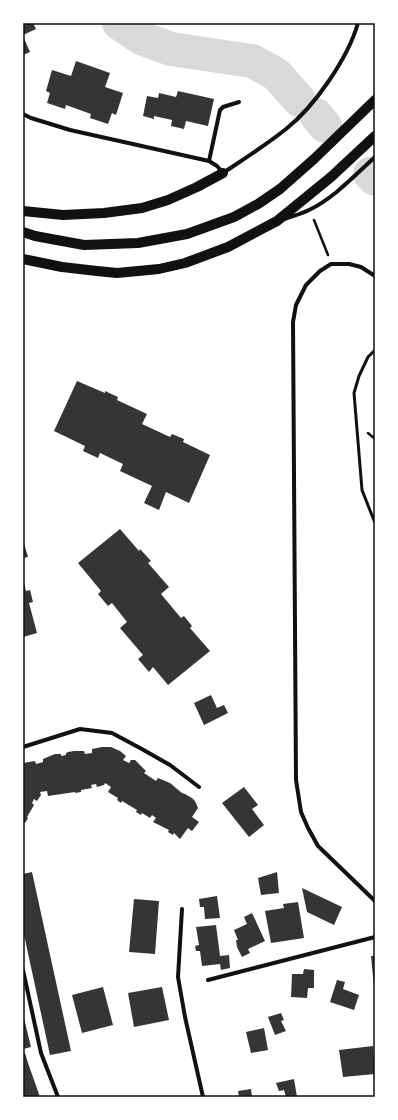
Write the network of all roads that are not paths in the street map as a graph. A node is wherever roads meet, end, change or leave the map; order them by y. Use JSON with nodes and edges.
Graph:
{"nodes":[{"id":1,"x":358,"y":23,"type":"edge"},
{"id":2,"x":375,"y":100,"type":"edge"},
{"id":3,"x":239,"y":102,"type":"dead end"},
{"id":4,"x":23,"y":114,"type":"edge"},
{"id":5,"x":373,"y":138,"type":"edge"},
{"id":6,"x":375,"y":158,"type":"edge"},
{"id":7,"x":209,"y":162,"type":"junction"},
{"id":8,"x":223,"y":173,"type":"junction"},
{"id":9,"x":23,"y":211,"type":"edge"},
{"id":10,"x":277,"y":221,"type":"junction"},
{"id":11,"x":23,"y":232,"type":"edge"},
{"id":12,"x":23,"y":259,"type":"edge"},
{"id":13,"x":375,"y":276,"type":"edge"},
{"id":14,"x":375,"y":350,"type":"edge"},
{"id":15,"x":375,"y":523,"type":"edge"},
{"id":16,"x":23,"y":747,"type":"edge"},
{"id":17,"x":199,"y":787,"type":"dead end"},
{"id":18,"x":375,"y":901,"type":"edge"},
{"id":19,"x":182,"y":909,"type":"dead end"},
{"id":20,"x":375,"y":937,"type":"edge"},
{"id":21,"x":23,"y":970,"type":"edge"},
{"id":22,"x":208,"y":980,"type":"dead end"},
{"id":23,"x":58,"y":1097,"type":"edge"},
{"id":24,"x":203,"y":1097,"type":"edge"}],
"edges":[{"from":1,"to":8,"type":"street"},
{"from":2,"to":11,"type":"main road"},
{"from":3,"to":7,"type":"street"},
{"from":4,"to":7,"type":"street"},
{"from":5,"to":10,"type":"main road"},
{"from":6,"to":10,"type":"street"},
{"from":7,"to":8,"type":"street"},
{"from":8,"to":9,"type":"main road"},
{"from":10,"to":12,"type":"main road"},
{"from":13,"to":18,"type":"street"},
{"from":14,"to":15,"type":"lane"},
{"from":16,"to":17,"type":"street"},
{"from":19,"to":24,"type":"street"},
{"from":20,"to":22,"type":"street"},
{"from":21,"to":23,"type":"street"}]}
